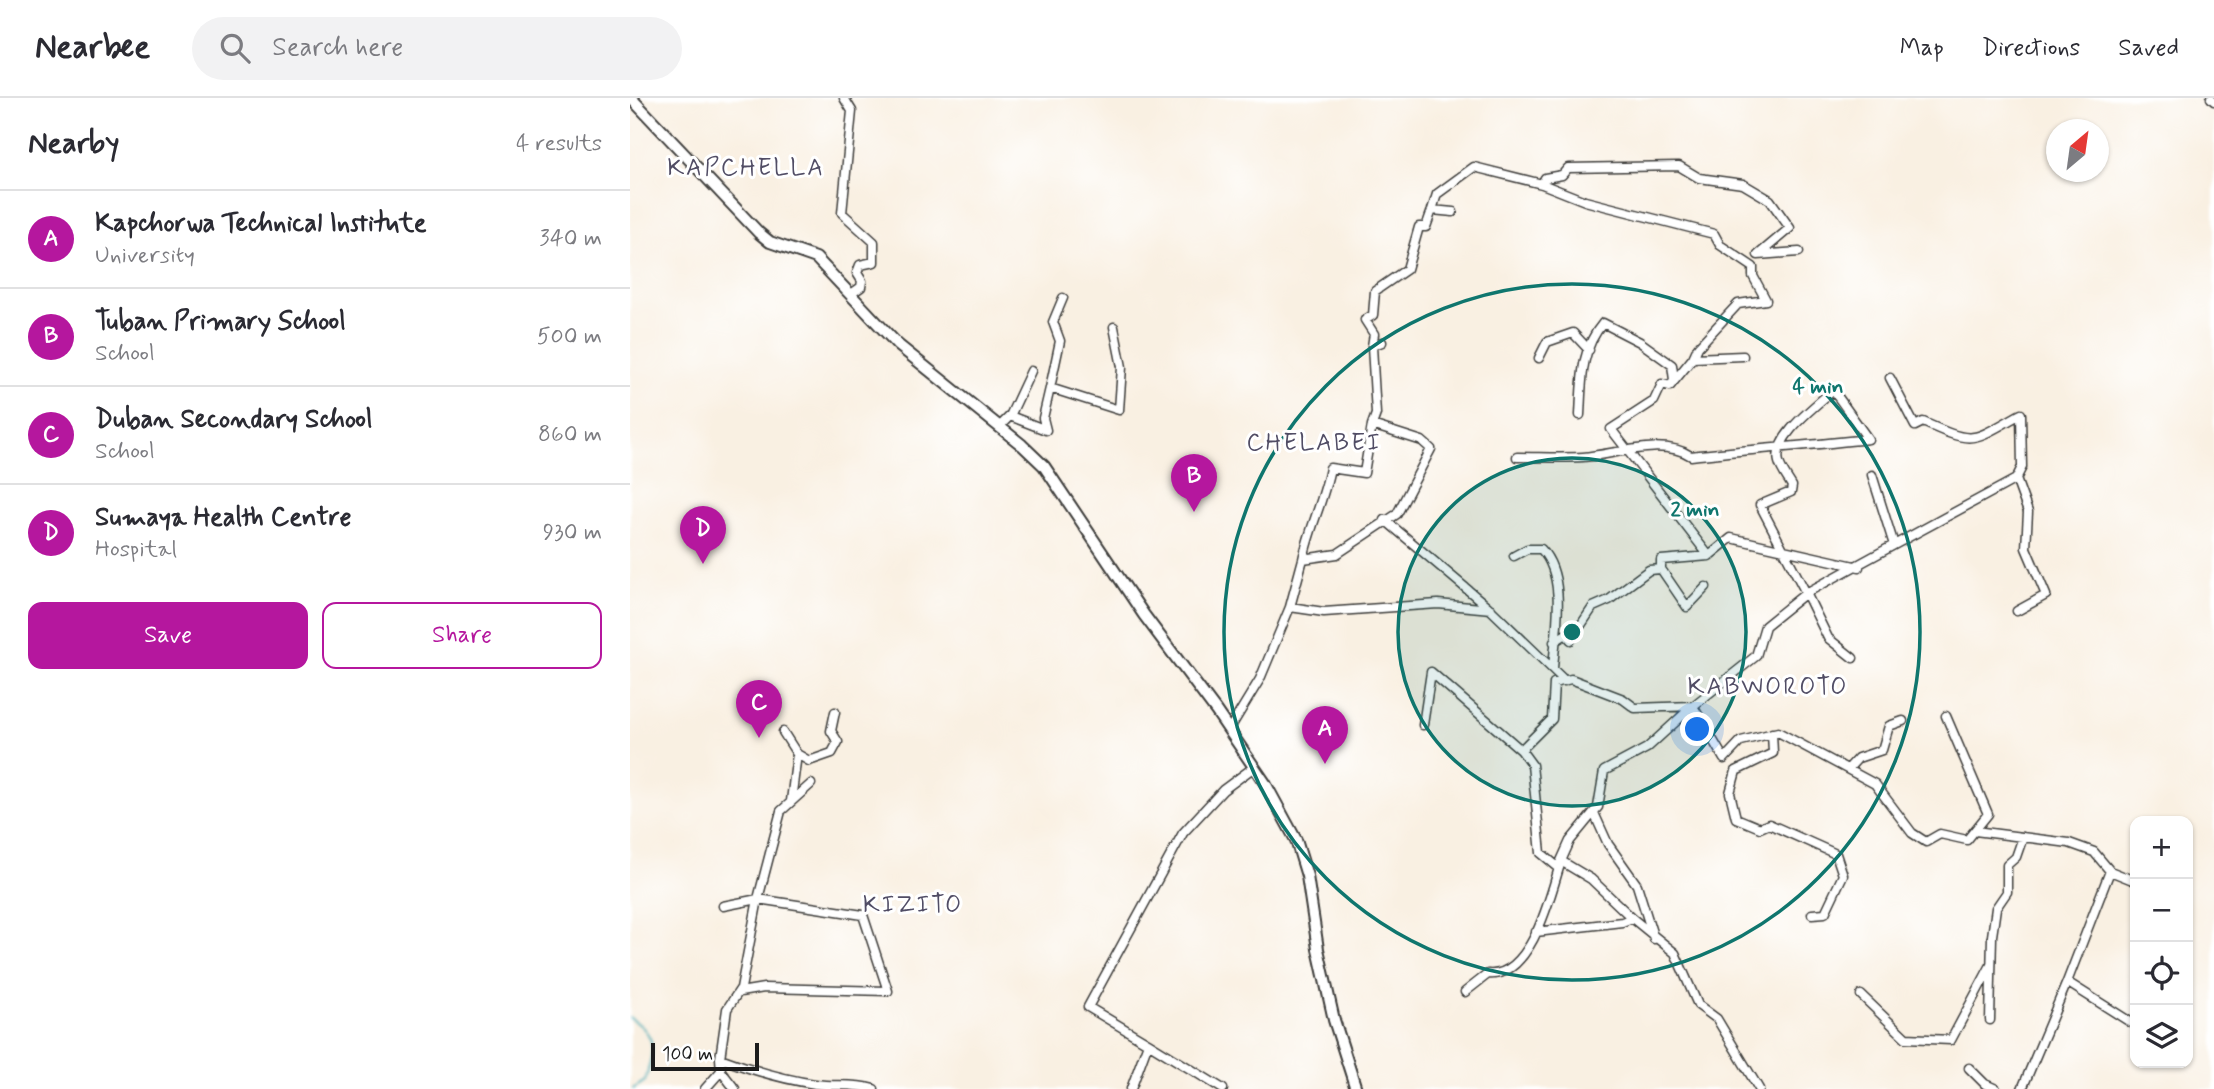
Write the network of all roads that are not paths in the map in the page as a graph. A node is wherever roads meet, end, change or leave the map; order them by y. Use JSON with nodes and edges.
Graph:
{"nodes":[{"id":1,"x":631,"y":98,"type":"edge"},
{"id":2,"x":844,"y":98,"type":"edge"},
{"id":3,"x":1542,"y":184,"type":"junction"},
{"id":4,"x":1433,"y":210,"type":"junction"},
{"id":5,"x":1453,"y":212,"type":"dead end"},
{"id":6,"x":1799,"y":252,"type":"dead end"},
{"id":7,"x":850,"y":294,"type":"junction"},
{"id":8,"x":1063,"y":298,"type":"dead end"},
{"id":9,"x":1114,"y":327,"type":"dead end"},
{"id":10,"x":1382,"y":342,"type":"dead end"},
{"id":11,"x":1372,"y":346,"type":"junction"},
{"id":12,"x":1588,"y":350,"type":"junction"},
{"id":13,"x":1743,"y":356,"type":"dead end"},
{"id":14,"x":1539,"y":358,"type":"dead end"},
{"id":15,"x":1693,"y":358,"type":"junction"},
{"id":16,"x":1031,"y":371,"type":"dead end"},
{"id":17,"x":1890,"y":378,"type":"dead end"},
{"id":18,"x":1674,"y":380,"type":"junction"},
{"id":19,"x":1050,"y":388,"type":"junction"},
{"id":20,"x":1580,"y":415,"type":"dead end"},
{"id":21,"x":1010,"y":416,"type":"junction"},
{"id":22,"x":1373,"y":425,"type":"junction"},
{"id":23,"x":999,"y":428,"type":"junction"},
{"id":24,"x":1781,"y":446,"type":"junction"},
{"id":25,"x":1626,"y":449,"type":"junction"},
{"id":26,"x":1517,"y":457,"type":"dead end"},
{"id":27,"x":1872,"y":475,"type":"dead end"},
{"id":28,"x":2016,"y":479,"type":"junction"},
{"id":29,"x":1385,"y":520,"type":"junction"},
{"id":30,"x":1895,"y":545,"type":"junction"},
{"id":31,"x":1782,"y":550,"type":"junction"},
{"id":32,"x":1514,"y":556,"type":"dead end"},
{"id":33,"x":1709,"y":556,"type":"junction"},
{"id":34,"x":1303,"y":559,"type":"junction"},
{"id":35,"x":1859,"y":567,"type":"junction"},
{"id":36,"x":1661,"y":569,"type":"junction"},
{"id":37,"x":1706,"y":587,"type":"dead end"},
{"id":38,"x":1805,"y":593,"type":"junction"},
{"id":39,"x":1290,"y":607,"type":"junction"},
{"id":40,"x":1491,"y":609,"type":"junction"},
{"id":41,"x":2017,"y":611,"type":"dead end"},
{"id":42,"x":1554,"y":642,"type":"junction"},
{"id":43,"x":1853,"y":658,"type":"dead end"},
{"id":44,"x":1553,"y":669,"type":"junction"},
{"id":45,"x":1565,"y":681,"type":"junction"},
{"id":46,"x":1693,"y":706,"type":"junction"},
{"id":47,"x":835,"y":712,"type":"dead end"},
{"id":48,"x":1946,"y":716,"type":"dead end"},
{"id":49,"x":1903,"y":722,"type":"dead end"},
{"id":50,"x":1423,"y":725,"type":"dead end"},
{"id":51,"x":1229,"y":730,"type":"junction"},
{"id":52,"x":783,"y":732,"type":"dead end"},
{"id":53,"x":1772,"y":733,"type":"junction"},
{"id":54,"x":1521,"y":750,"type":"junction"},
{"id":55,"x":797,"y":754,"type":"junction"},
{"id":56,"x":1254,"y":767,"type":"junction"},
{"id":57,"x":1848,"y":769,"type":"junction"},
{"id":58,"x":811,"y":783,"type":"dead end"},
{"id":59,"x":791,"y":801,"type":"junction"},
{"id":60,"x":1594,"y":813,"type":"junction"},
{"id":61,"x":1975,"y":831,"type":"junction"},
{"id":62,"x":2023,"y":837,"type":"junction"},
{"id":63,"x":1560,"y":865,"type":"junction"},
{"id":64,"x":2110,"y":871,"type":"junction"},
{"id":65,"x":2130,"y":879,"type":"edge"},
{"id":66,"x":758,"y":899,"type":"junction"},
{"id":67,"x":723,"y":906,"type":"dead end"},
{"id":68,"x":1812,"y":914,"type":"dead end"},
{"id":69,"x":1632,"y":918,"type":"junction"},
{"id":70,"x":1536,"y":932,"type":"junction"},
{"id":71,"x":1655,"y":940,"type":"junction"},
{"id":72,"x":1991,"y":965,"type":"junction"},
{"id":73,"x":2067,"y":982,"type":"junction"},
{"id":74,"x":740,"y":992,"type":"junction"},
{"id":75,"x":1465,"y":992,"type":"dead end"},
{"id":76,"x":1861,"y":995,"type":"dead end"},
{"id":77,"x":1990,"y":1020,"type":"dead end"},
{"id":78,"x":2130,"y":1022,"type":"edge"},
{"id":79,"x":1148,"y":1043,"type":"junction"},
{"id":80,"x":720,"y":1058,"type":"junction"},
{"id":81,"x":1969,"y":1068,"type":"dead end"},
{"id":82,"x":721,"y":1072,"type":"junction"},
{"id":83,"x":705,"y":1089,"type":"edge"},
{"id":84,"x":735,"y":1089,"type":"edge"},
{"id":85,"x":874,"y":1089,"type":"edge"},
{"id":86,"x":1131,"y":1089,"type":"edge"},
{"id":87,"x":1223,"y":1089,"type":"edge"},
{"id":88,"x":1356,"y":1089,"type":"edge"},
{"id":89,"x":1759,"y":1089,"type":"edge"},
{"id":90,"x":1996,"y":1089,"type":"edge"},
{"id":91,"x":2022,"y":1089,"type":"edge"}],
"edges":[{"from":1,"to":7,"type":"street"},
{"from":2,"to":7,"type":"street"},
{"from":3,"to":4,"type":"street"},
{"from":3,"to":6,"type":"street"},
{"from":3,"to":15,"type":"street"},
{"from":4,"to":5,"type":"street"},
{"from":4,"to":11,"type":"street"},
{"from":7,"to":23,"type":"street"},
{"from":8,"to":19,"type":"street"},
{"from":9,"to":19,"type":"street"},
{"from":10,"to":11,"type":"street"},
{"from":11,"to":22,"type":"street"},
{"from":12,"to":14,"type":"street"},
{"from":12,"to":18,"type":"street"},
{"from":12,"to":20,"type":"street"},
{"from":13,"to":15,"type":"street"},
{"from":15,"to":18,"type":"street"},
{"from":16,"to":21,"type":"street"},
{"from":17,"to":28,"type":"street"},
{"from":18,"to":25,"type":"street"},
{"from":19,"to":21,"type":"street"},
{"from":21,"to":23,"type":"street"},
{"from":22,"to":29,"type":"street"},
{"from":22,"to":34,"type":"street"},
{"from":23,"to":51,"type":"street"},
{"from":24,"to":24,"type":"street"},
{"from":24,"to":25,"type":"street"},
{"from":24,"to":31,"type":"street"},
{"from":25,"to":26,"type":"street"},
{"from":25,"to":33,"type":"street"},
{"from":27,"to":30,"type":"street"},
{"from":28,"to":30,"type":"street"},
{"from":28,"to":41,"type":"street"},
{"from":29,"to":34,"type":"street"},
{"from":29,"to":40,"type":"street"},
{"from":30,"to":35,"type":"street"},
{"from":31,"to":33,"type":"street"},
{"from":31,"to":35,"type":"street"},
{"from":31,"to":38,"type":"street"},
{"from":32,"to":42,"type":"street"},
{"from":33,"to":36,"type":"street"},
{"from":34,"to":39,"type":"street"},
{"from":35,"to":38,"type":"street"},
{"from":36,"to":37,"type":"street"},
{"from":36,"to":42,"type":"street"},
{"from":38,"to":43,"type":"street"},
{"from":38,"to":46,"type":"street"},
{"from":39,"to":40,"type":"street"},
{"from":39,"to":51,"type":"street"},
{"from":40,"to":44,"type":"street"},
{"from":42,"to":44,"type":"street"},
{"from":44,"to":45,"type":"street"},
{"from":45,"to":46,"type":"street"},
{"from":45,"to":54,"type":"street"},
{"from":46,"to":53,"type":"street"},
{"from":46,"to":60,"type":"street"},
{"from":47,"to":55,"type":"street"},
{"from":48,"to":61,"type":"street"},
{"from":49,"to":57,"type":"street"},
{"from":50,"to":54,"type":"street"},
{"from":51,"to":56,"type":"street"},
{"from":52,"to":55,"type":"street"},
{"from":53,"to":57,"type":"street"},
{"from":53,"to":68,"type":"street"},
{"from":54,"to":63,"type":"street"},
{"from":55,"to":59,"type":"street"},
{"from":56,"to":79,"type":"street"},
{"from":56,"to":88,"type":"street"},
{"from":57,"to":61,"type":"street"},
{"from":58,"to":59,"type":"street"},
{"from":59,"to":66,"type":"street"},
{"from":60,"to":63,"type":"street"},
{"from":60,"to":71,"type":"street"},
{"from":61,"to":62,"type":"street"},
{"from":62,"to":64,"type":"street"},
{"from":62,"to":72,"type":"street"},
{"from":63,"to":69,"type":"street"},
{"from":63,"to":70,"type":"street"},
{"from":64,"to":65,"type":"street"},
{"from":64,"to":73,"type":"street"},
{"from":66,"to":67,"type":"street"},
{"from":66,"to":74,"type":"street"},
{"from":66,"to":74,"type":"street"},
{"from":69,"to":70,"type":"street"},
{"from":69,"to":71,"type":"street"},
{"from":70,"to":75,"type":"street"},
{"from":71,"to":89,"type":"street"},
{"from":72,"to":76,"type":"street"},
{"from":72,"to":77,"type":"street"},
{"from":73,"to":78,"type":"street"},
{"from":73,"to":91,"type":"street"},
{"from":74,"to":80,"type":"street"},
{"from":79,"to":86,"type":"street"},
{"from":79,"to":87,"type":"street"},
{"from":80,"to":82,"type":"street"},
{"from":80,"to":85,"type":"street"},
{"from":81,"to":90,"type":"street"},
{"from":82,"to":83,"type":"street"},
{"from":82,"to":84,"type":"street"}]}
